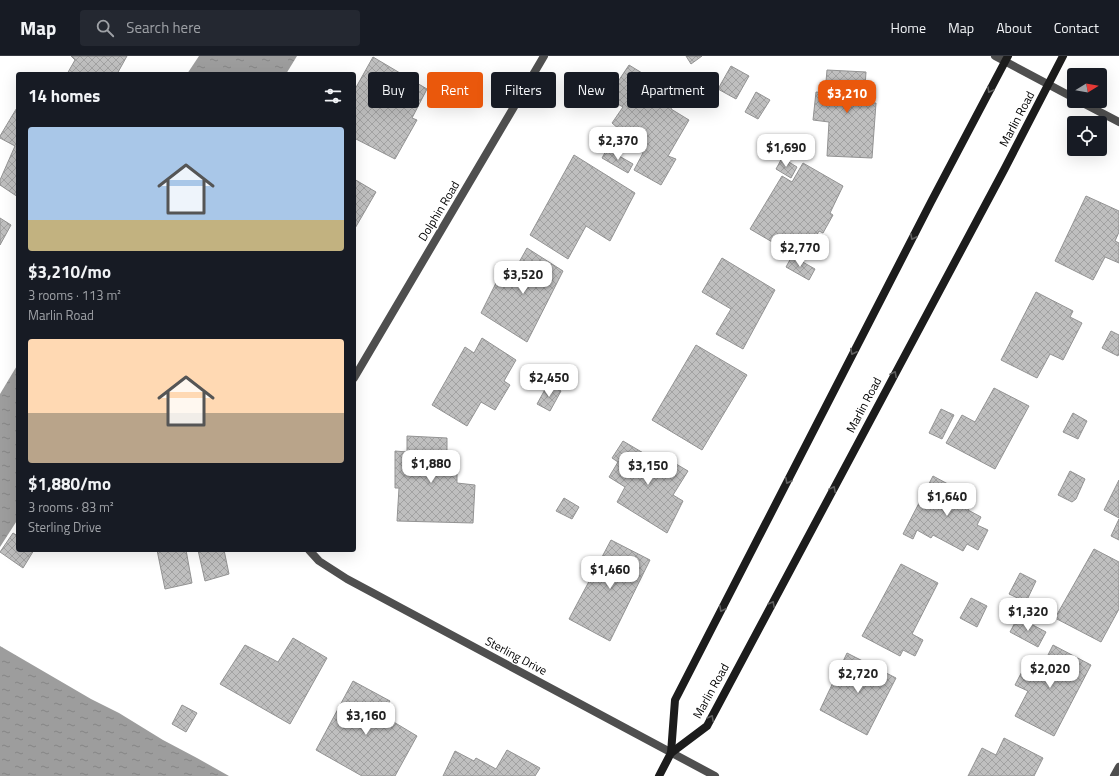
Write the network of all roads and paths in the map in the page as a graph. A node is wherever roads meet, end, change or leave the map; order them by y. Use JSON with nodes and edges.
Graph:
{"nodes":[{"id":1,"x":544,"y":56,"type":"edge"},
{"id":2,"x":995,"y":56,"type":"edge"},
{"id":3,"x":1063,"y":56,"type":"edge"},
{"id":4,"x":1007,"y":59,"type":"edge"},
{"id":5,"x":1048,"y":85,"type":"junction"},
{"id":6,"x":1067,"y":94,"type":"edge"},
{"id":7,"x":1092,"y":108,"type":"edge"},
{"id":8,"x":1119,"y":122,"type":"edge"},
{"id":9,"x":356,"y":375,"type":"edge"},
{"id":10,"x":311,"y":552,"type":"edge"},
{"id":11,"x":671,"y":752,"type":"junction"},
{"id":12,"x":1119,"y":767,"type":"edge"},
{"id":13,"x":659,"y":776,"type":"edge"},
{"id":14,"x":716,"y":776,"type":"edge"},
{"id":15,"x":1114,"y":776,"type":"edge"}],
"edges":[{"from":1,"to":9,"type":"street","name":"Dolphin Road"},
{"from":2,"to":4,"type":"street"},
{"from":3,"to":5,"type":"street","name":"Marlin Road"},
{"from":4,"to":5,"type":"street"},
{"from":4,"to":11,"type":"street","name":"Marlin Road","one_way":true},
{"from":5,"to":6,"type":"street"},
{"from":11,"to":5,"type":"street","name":"Marlin Road","one_way":true},
{"from":7,"to":8,"type":"street"},
{"from":10,"to":11,"type":"street","name":"Sterling Drive"},
{"from":11,"to":13,"type":"street","name":"Marlin Road"},
{"from":11,"to":14,"type":"street","name":"Sterling Drive"},
{"from":12,"to":15,"type":"street"}]}
